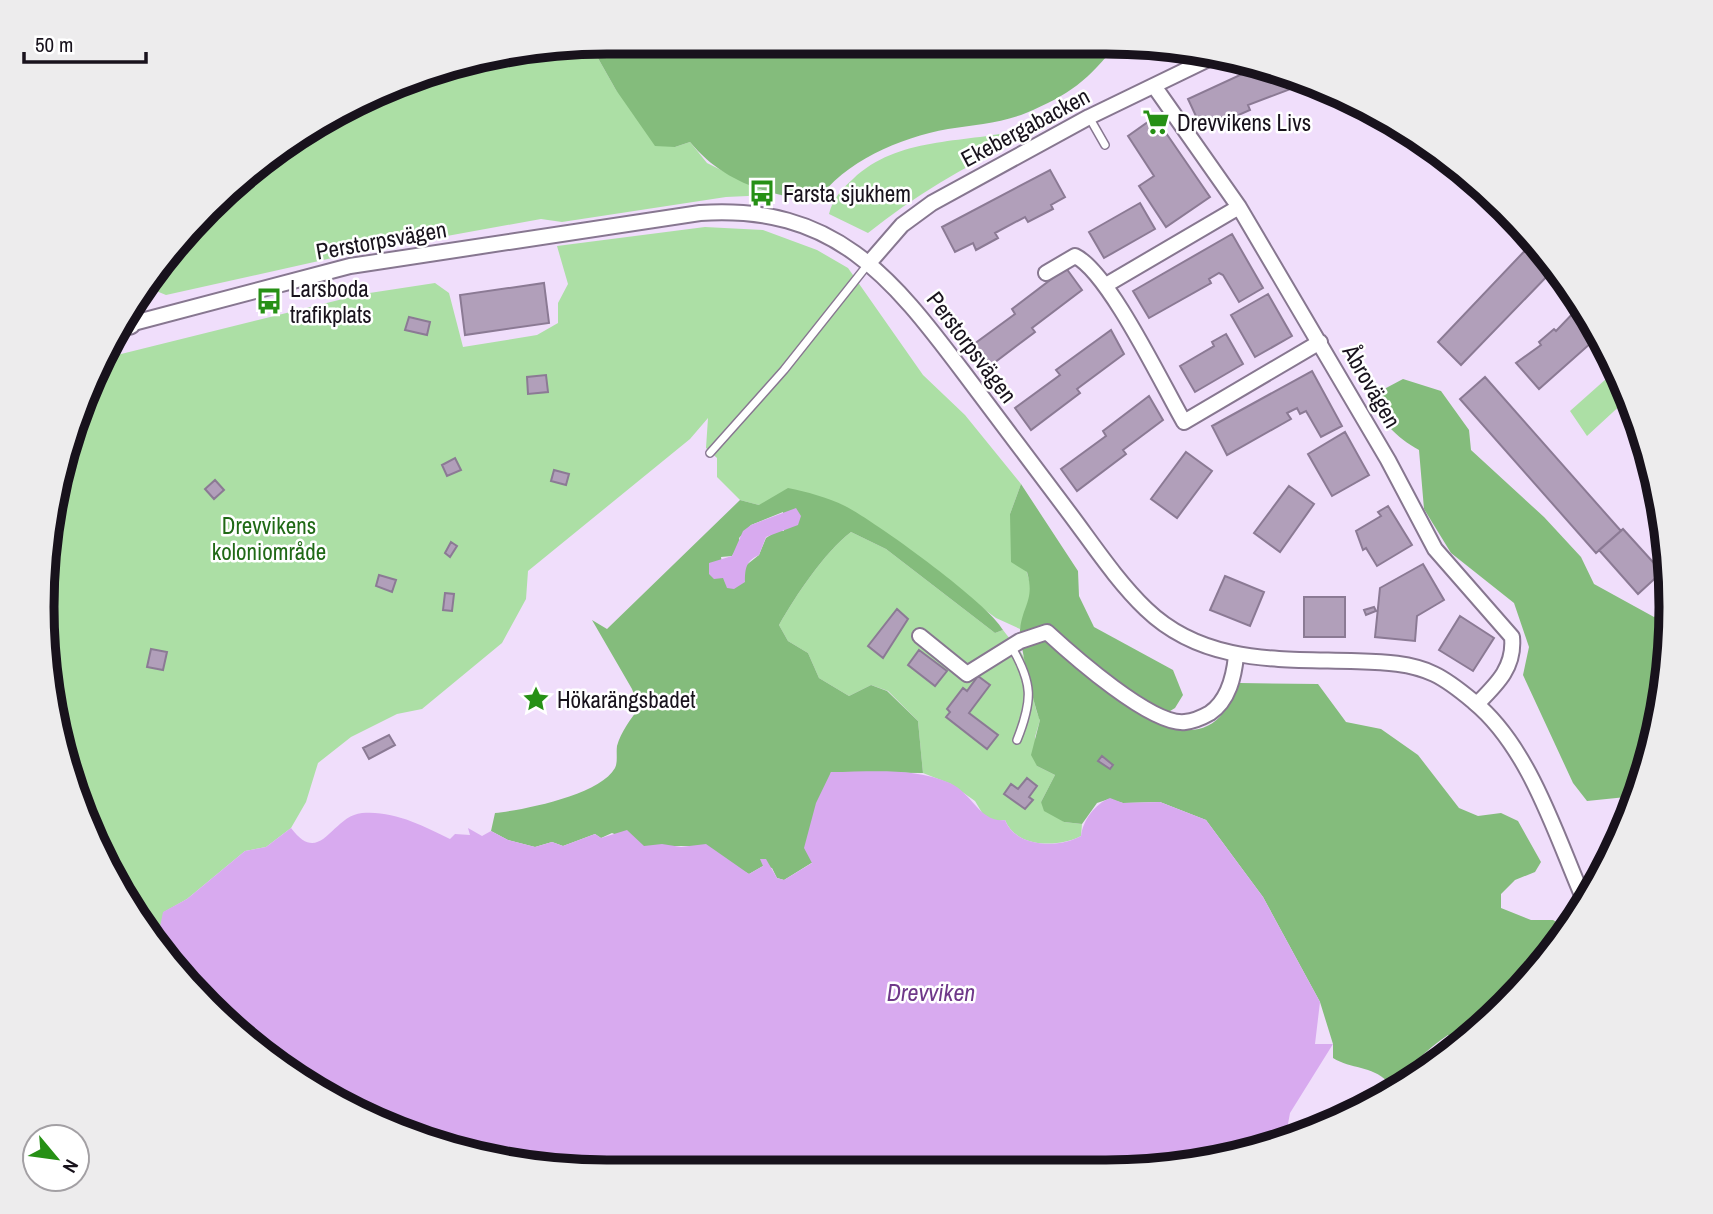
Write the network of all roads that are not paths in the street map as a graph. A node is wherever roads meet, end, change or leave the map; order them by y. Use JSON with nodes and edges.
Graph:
{"nodes":[{"id":1,"x":1201,"y":63,"type":"edge"},
{"id":2,"x":1154,"y":86,"type":"junction"},
{"id":3,"x":1089,"y":117,"type":"junction"},
{"id":4,"x":1105,"y":145,"type":"dead end"},
{"id":5,"x":1239,"y":207,"type":"junction"},
{"id":6,"x":869,"y":263,"type":"junction"},
{"id":7,"x":1045,"y":273,"type":"dead end"},
{"id":8,"x":1106,"y":285,"type":"junction"},
{"id":9,"x":134,"y":322,"type":"edge"},
{"id":10,"x":1320,"y":342,"type":"junction"},
{"id":11,"x":710,"y":453,"type":"dead end"},
{"id":12,"x":920,"y":636,"type":"dead end"},
{"id":13,"x":1011,"y":646,"type":"junction"},
{"id":14,"x":1236,"y":656,"type":"junction"},
{"id":15,"x":1477,"y":704,"type":"junction"},
{"id":16,"x":1017,"y":740,"type":"dead end"},
{"id":17,"x":1580,"y":891,"type":"edge"}],
"edges":[{"from":1,"to":2,"type":"street","name":"Ekebergabacken"},
{"from":2,"to":3,"type":"street","name":"Ekebergabacken"},
{"from":2,"to":5,"type":"street","name":"Åbrovägen"},
{"from":3,"to":4,"type":"lane"},
{"from":3,"to":6,"type":"street","name":"Ekebergabacken"},
{"from":5,"to":8,"type":"street"},
{"from":5,"to":10,"type":"street","name":"Åbrovägen"},
{"from":6,"to":9,"type":"street","name":"Perstorpsvägen"},
{"from":6,"to":11,"type":"lane"},
{"from":6,"to":14,"type":"street","name":"Perstorpsvägen"},
{"from":7,"to":8,"type":"street"},
{"from":8,"to":10,"type":"street"},
{"from":10,"to":15,"type":"street","name":"Åbrovägen"},
{"from":12,"to":13,"type":"street"},
{"from":13,"to":14,"type":"street"},
{"from":13,"to":16,"type":"lane"},
{"from":14,"to":15,"type":"street","name":"Perstorpsvägen"},
{"from":15,"to":17,"type":"street","name":"Perstorpsvägen"}]}
